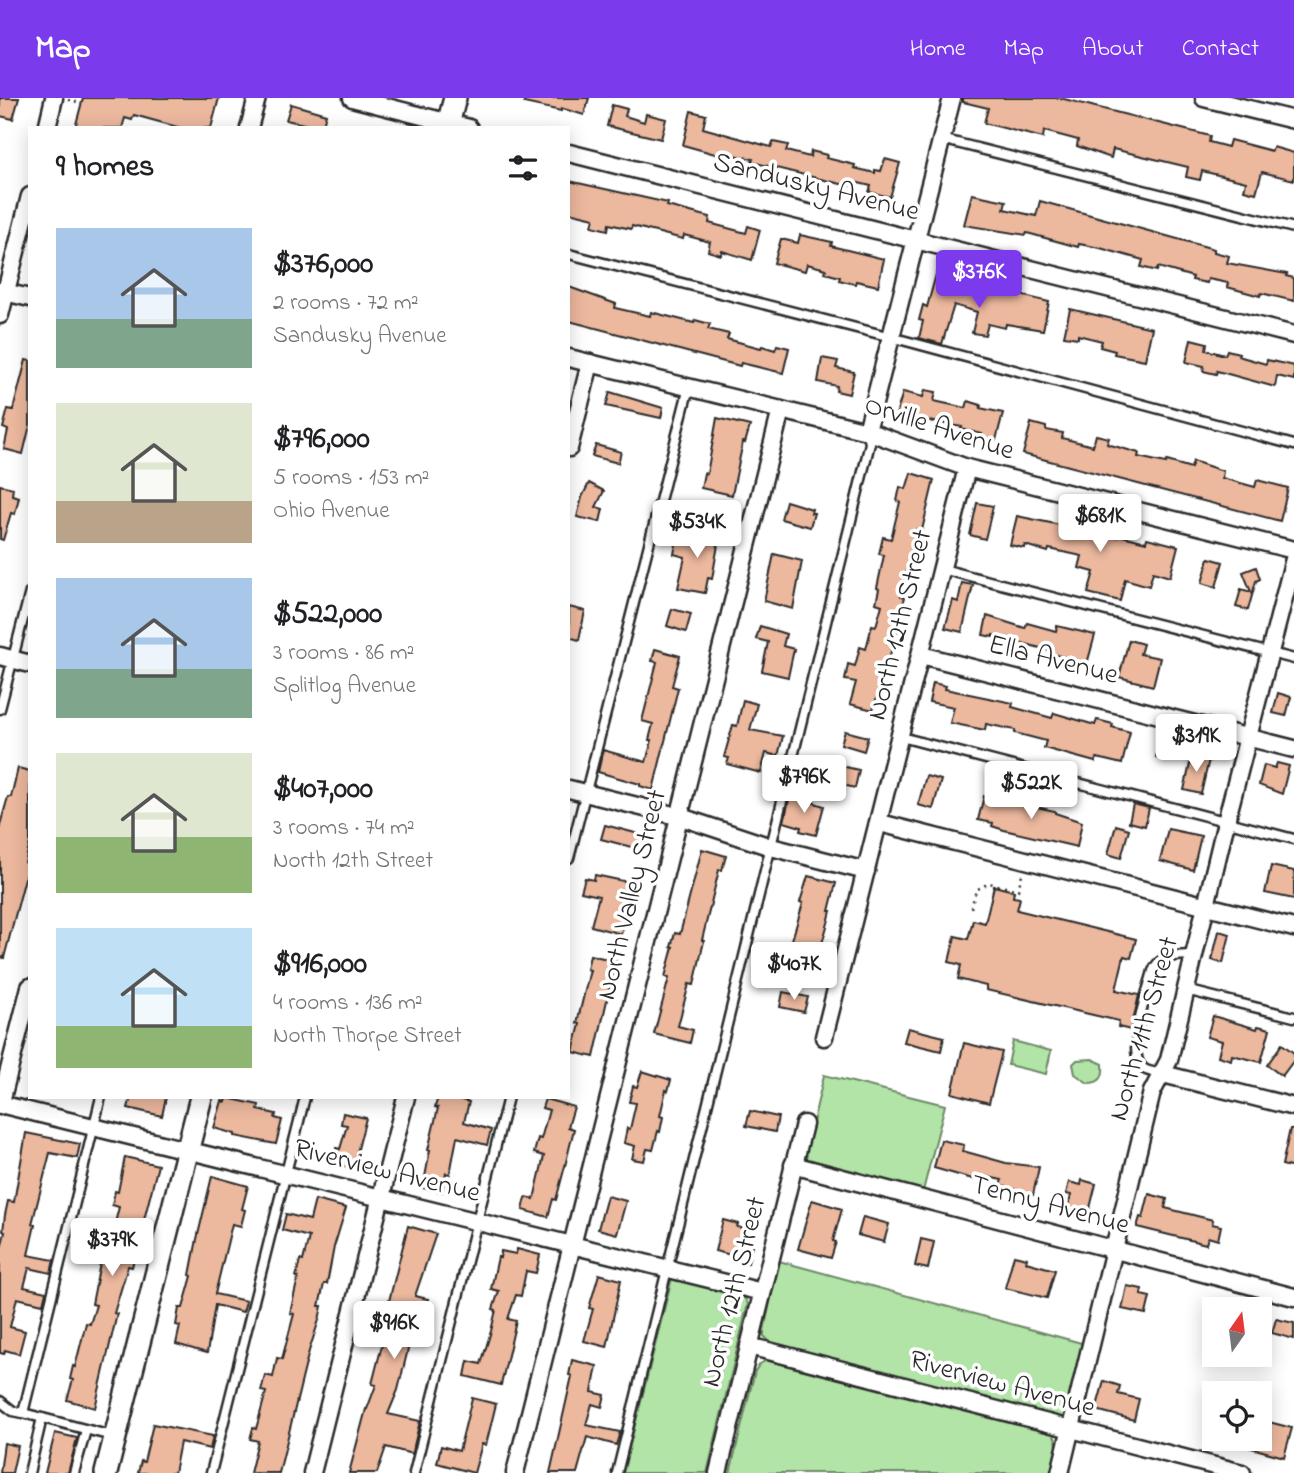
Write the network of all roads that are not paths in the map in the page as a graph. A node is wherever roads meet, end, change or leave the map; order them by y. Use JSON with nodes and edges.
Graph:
{"nodes":[{"id":1,"x":257,"y":98,"type":"edge"},
{"id":2,"x":352,"y":98,"type":"edge"},
{"id":3,"x":455,"y":98,"type":"edge"},
{"id":4,"x":952,"y":98,"type":"edge"},
{"id":5,"x":1204,"y":98,"type":"edge"},
{"id":6,"x":59,"y":99,"type":"edge"},
{"id":7,"x":1294,"y":119,"type":"edge"},
{"id":8,"x":48,"y":126,"type":"edge"},
{"id":9,"x":250,"y":126,"type":"edge"},
{"id":10,"x":455,"y":126,"type":"edge"},
{"id":11,"x":941,"y":139,"type":"junction"},
{"id":12,"x":570,"y":153,"type":"edge"},
{"id":13,"x":28,"y":203,"type":"edge"},
{"id":14,"x":1294,"y":228,"type":"edge"},
{"id":15,"x":916,"y":240,"type":"junction"},
{"id":16,"x":570,"y":254,"type":"edge"},
{"id":17,"x":3,"y":291,"type":"edge"},
{"id":18,"x":28,"y":297,"type":"edge"},
{"id":19,"x":0,"y":315,"type":"edge"},
{"id":20,"x":1294,"y":335,"type":"edge"},
{"id":21,"x":891,"y":337,"type":"junction"},
{"id":22,"x":570,"y":358,"type":"edge"},
{"id":23,"x":590,"y":363,"type":"junction"},
{"id":24,"x":689,"y":387,"type":"junction"},
{"id":25,"x":781,"y":410,"type":"junction"},
{"id":26,"x":867,"y":432,"type":"junction"},
{"id":27,"x":570,"y":444,"type":"edge"},
{"id":28,"x":1294,"y":445,"type":"edge"},
{"id":29,"x":967,"y":468,"type":"junction"},
{"id":30,"x":1294,"y":550,"type":"edge"},
{"id":31,"x":1294,"y":559,"type":"edge"},
{"id":32,"x":942,"y":569,"type":"junction"},
{"id":33,"x":28,"y":598,"type":"edge"},
{"id":34,"x":1269,"y":653,"type":"junction"},
{"id":35,"x":921,"y":655,"type":"junction"},
{"id":36,"x":6,"y":658,"type":"edge"},
{"id":37,"x":1294,"y":659,"type":"edge"},
{"id":38,"x":28,"y":664,"type":"edge"},
{"id":39,"x":0,"y":709,"type":"edge"},
{"id":40,"x":901,"y":737,"type":"junction"},
{"id":41,"x":1247,"y":737,"type":"junction"},
{"id":42,"x":1294,"y":749,"type":"edge"},
{"id":43,"x":577,"y":791,"type":"edge"},
{"id":44,"x":681,"y":817,"type":"junction"},
{"id":45,"x":1226,"y":822,"type":"junction"},
{"id":46,"x":880,"y":823,"type":"junction"},
{"id":47,"x":1294,"y":839,"type":"edge"},
{"id":48,"x":771,"y":847,"type":"junction"},
{"id":49,"x":570,"y":850,"type":"edge"},
{"id":50,"x":866,"y":871,"type":"junction"},
{"id":51,"x":1206,"y":906,"type":"junction"},
{"id":52,"x":1294,"y":928,"type":"edge"},
{"id":53,"x":1195,"y":955,"type":"junction"},
{"id":54,"x":1186,"y":990,"type":"junction"},
{"id":55,"x":28,"y":995,"type":"edge"},
{"id":56,"x":1294,"y":1017,"type":"edge"},
{"id":57,"x":824,"y":1037,"type":"dead end"},
{"id":58,"x":1163,"y":1074,"type":"junction"},
{"id":59,"x":100,"y":1099,"type":"edge"},
{"id":60,"x":200,"y":1099,"type":"edge"},
{"id":61,"x":305,"y":1099,"type":"edge"},
{"id":62,"x":405,"y":1099,"type":"edge"},
{"id":63,"x":507,"y":1099,"type":"edge"},
{"id":64,"x":0,"y":1105,"type":"edge"},
{"id":65,"x":1294,"y":1107,"type":"edge"},
{"id":66,"x":804,"y":1124,"type":"dead end"},
{"id":67,"x":93,"y":1126,"type":"junction"},
{"id":68,"x":187,"y":1150,"type":"junction"},
{"id":69,"x":793,"y":1165,"type":"junction"},
{"id":70,"x":286,"y":1174,"type":"junction"},
{"id":71,"x":380,"y":1196,"type":"junction"},
{"id":72,"x":477,"y":1220,"type":"junction"},
{"id":73,"x":571,"y":1244,"type":"junction"},
{"id":74,"x":1114,"y":1250,"type":"junction"},
{"id":75,"x":667,"y":1269,"type":"junction"},
{"id":76,"x":762,"y":1292,"type":"junction"},
{"id":77,"x":1294,"y":1297,"type":"edge"},
{"id":78,"x":749,"y":1346,"type":"junction"},
{"id":79,"x":0,"y":1401,"type":"edge"},
{"id":80,"x":23,"y":1413,"type":"junction"},
{"id":81,"x":42,"y":1418,"type":"junction"},
{"id":82,"x":86,"y":1430,"type":"junction"},
{"id":83,"x":1071,"y":1430,"type":"junction"},
{"id":84,"x":115,"y":1437,"type":"junction"},
{"id":85,"x":29,"y":1473,"type":"edge"},
{"id":86,"x":74,"y":1473,"type":"edge"},
{"id":87,"x":106,"y":1473,"type":"edge"},
{"id":88,"x":211,"y":1473,"type":"edge"},
{"id":89,"x":312,"y":1473,"type":"edge"},
{"id":90,"x":414,"y":1473,"type":"edge"},
{"id":91,"x":515,"y":1473,"type":"edge"},
{"id":92,"x":617,"y":1473,"type":"edge"},
{"id":93,"x":718,"y":1473,"type":"edge"},
{"id":94,"x":1060,"y":1473,"type":"edge"},
{"id":95,"x":1242,"y":1473,"type":"edge"}],
"edges":[{"from":1,"to":9,"type":"street"},
{"from":2,"to":10,"type":"street"},
{"from":3,"to":10,"type":"street"},
{"from":4,"to":11,"type":"street"},
{"from":5,"to":7,"type":"street"},
{"from":6,"to":8,"type":"street"},
{"from":11,"to":14,"type":"lane"},
{"from":11,"to":15,"type":"street"},
{"from":12,"to":15,"type":"street","name":"Sandusky Avenue"},
{"from":13,"to":17,"type":"street"},
{"from":15,"to":20,"type":"street","name":"Sandusky Avenue"},
{"from":15,"to":21,"type":"street"},
{"from":16,"to":21,"type":"lane"},
{"from":17,"to":18,"type":"street"},
{"from":17,"to":19,"type":"street"},
{"from":21,"to":26,"type":"street"},
{"from":21,"to":28,"type":"lane"},
{"from":22,"to":23,"type":"street","name":"Orville Avenue"},
{"from":23,"to":24,"type":"street","name":"Orville Avenue"},
{"from":23,"to":27,"type":"street"},
{"from":24,"to":25,"type":"street","name":"Orville Avenue"},
{"from":24,"to":43,"type":"lane"},
{"from":25,"to":26,"type":"street","name":"Orville Avenue"},
{"from":25,"to":44,"type":"street","name":"North Valley Street"},
{"from":26,"to":29,"type":"street","name":"Orville Avenue"},
{"from":26,"to":48,"type":"lane"},
{"from":29,"to":30,"type":"street","name":"Orville Avenue"},
{"from":29,"to":32,"type":"street","name":"North 12th Street"},
{"from":31,"to":34,"type":"street","name":"North 11th Street"},
{"from":32,"to":34,"type":"lane"},
{"from":32,"to":35,"type":"street","name":"North 12th Street"},
{"from":33,"to":36,"type":"lane"},
{"from":34,"to":37,"type":"lane"},
{"from":34,"to":41,"type":"street","name":"North 11th Street"},
{"from":35,"to":40,"type":"street","name":"North 12th Street"},
{"from":35,"to":41,"type":"street","name":"Ella Avenue"},
{"from":36,"to":38,"type":"street"},
{"from":36,"to":39,"type":"lane"},
{"from":40,"to":45,"type":"lane"},
{"from":40,"to":46,"type":"street","name":"North 12th Street"},
{"from":41,"to":42,"type":"street","name":"Ella Avenue"},
{"from":41,"to":45,"type":"street","name":"North 11th Street"},
{"from":43,"to":44,"type":"street"},
{"from":43,"to":49,"type":"lane"},
{"from":44,"to":48,"type":"street"},
{"from":44,"to":73,"type":"street","name":"North Valley Street"},
{"from":45,"to":47,"type":"lane"},
{"from":45,"to":51,"type":"street","name":"North 11th Street"},
{"from":46,"to":50,"type":"street","name":"North 12th Street"},
{"from":46,"to":51,"type":"street"},
{"from":48,"to":50,"type":"street"},
{"from":48,"to":75,"type":"lane"},
{"from":50,"to":57,"type":"street","name":"North 12th Street"},
{"from":51,"to":52,"type":"street"},
{"from":51,"to":53,"type":"street","name":"North 11th Street"},
{"from":53,"to":54,"type":"street","name":"North 11th Street"},
{"from":53,"to":58,"type":"lane"},
{"from":54,"to":56,"type":"lane"},
{"from":54,"to":58,"type":"street","name":"North 11th Street"},
{"from":55,"to":64,"type":"street"},
{"from":58,"to":65,"type":"street"},
{"from":58,"to":74,"type":"street","name":"North 11th Street"},
{"from":59,"to":67,"type":"lane"},
{"from":60,"to":68,"type":"street"},
{"from":61,"to":70,"type":"lane"},
{"from":62,"to":71,"type":"street"},
{"from":63,"to":72,"type":"lane"},
{"from":64,"to":67,"type":"street","name":"Riverview Avenue"},
{"from":66,"to":69,"type":"street","name":"North 12th Street"},
{"from":67,"to":68,"type":"street","name":"Riverview Avenue"},
{"from":67,"to":80,"type":"lane"},
{"from":68,"to":70,"type":"street","name":"Riverview Avenue"},
{"from":68,"to":84,"type":"street"},
{"from":69,"to":74,"type":"street","name":"Tenny Avenue"},
{"from":69,"to":76,"type":"street","name":"North 12th Street"},
{"from":70,"to":71,"type":"street","name":"Riverview Avenue"},
{"from":70,"to":88,"type":"lane"},
{"from":71,"to":72,"type":"street","name":"Riverview Avenue"},
{"from":71,"to":89,"type":"street"},
{"from":72,"to":73,"type":"street","name":"Riverview Avenue"},
{"from":72,"to":90,"type":"lane"},
{"from":73,"to":75,"type":"street","name":"Riverview Avenue"},
{"from":73,"to":91,"type":"street","name":"North Valley Street"},
{"from":74,"to":77,"type":"street","name":"Tenny Avenue"},
{"from":74,"to":83,"type":"street","name":"North 11th Street"},
{"from":75,"to":76,"type":"street","name":"Riverview Avenue"},
{"from":75,"to":92,"type":"lane"},
{"from":76,"to":78,"type":"street","name":"North 12th Street"},
{"from":78,"to":83,"type":"street","name":"Riverview Avenue"},
{"from":78,"to":93,"type":"street","name":"North 12th Street"},
{"from":79,"to":80,"type":"lane"},
{"from":80,"to":81,"type":"lane"},
{"from":81,"to":82,"type":"lane"},
{"from":81,"to":85,"type":"lane"},
{"from":82,"to":84,"type":"lane"},
{"from":82,"to":86,"type":"lane"},
{"from":83,"to":94,"type":"street","name":"North 11th Street"},
{"from":83,"to":95,"type":"street","name":"Riverview Avenue"},
{"from":84,"to":87,"type":"street"}]}
